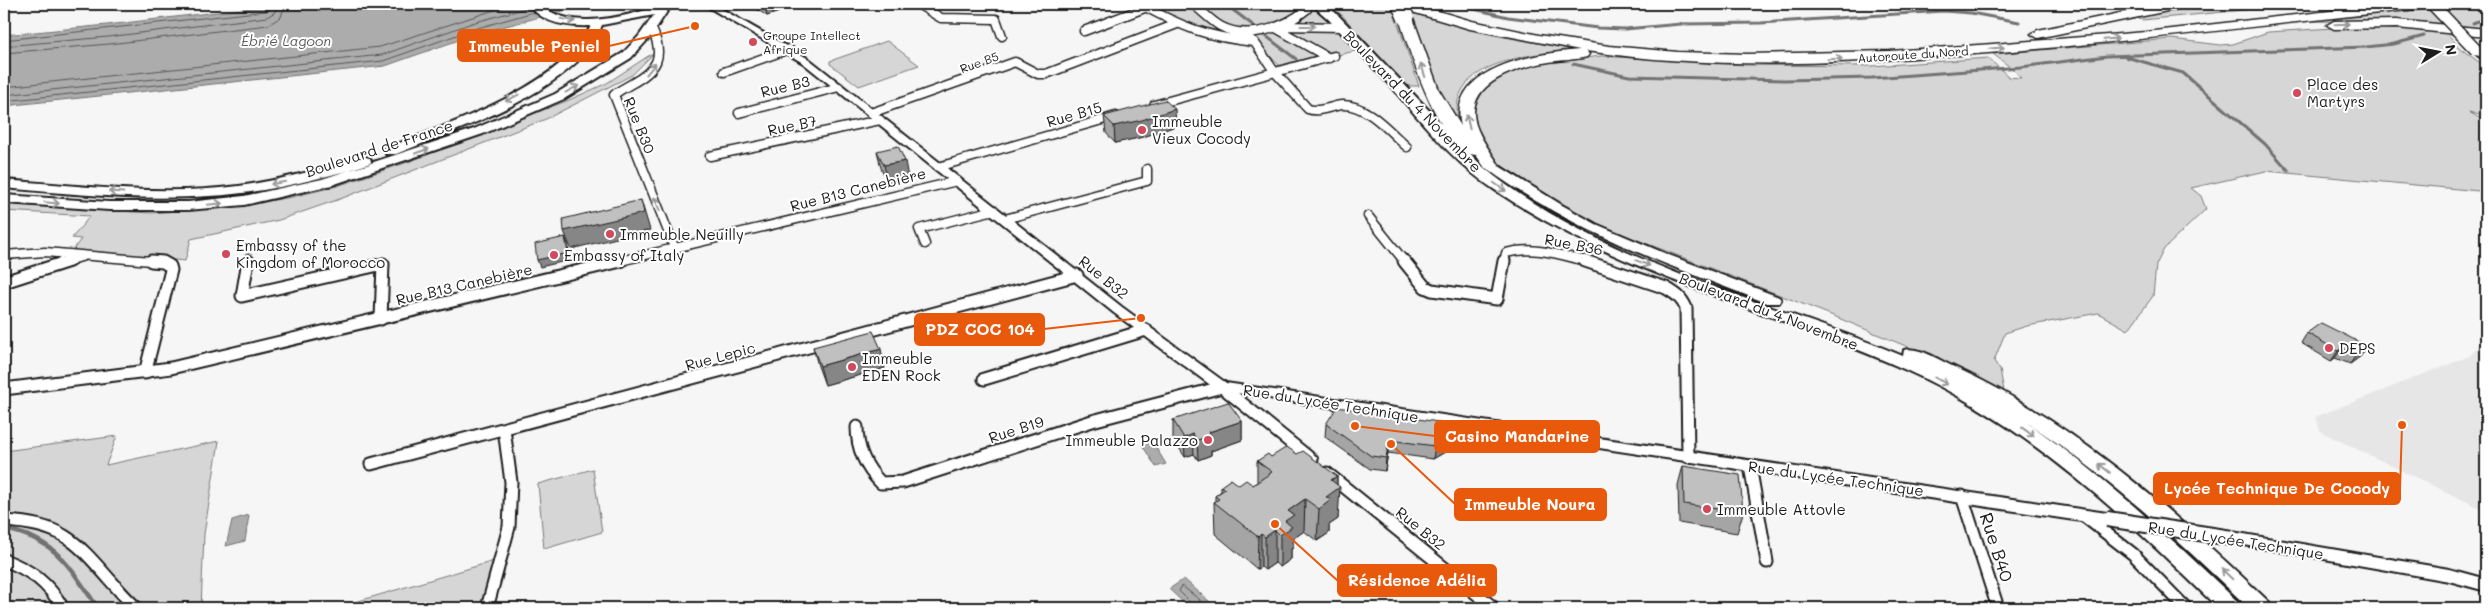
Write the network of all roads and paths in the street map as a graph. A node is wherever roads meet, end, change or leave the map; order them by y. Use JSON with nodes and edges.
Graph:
{"nodes":[{"id":1,"x":534,"y":4,"type":"edge"},
{"id":2,"x":706,"y":4,"type":"edge"},
{"id":3,"x":918,"y":4,"type":"edge"},
{"id":4,"x":1193,"y":4,"type":"edge"},
{"id":5,"x":1308,"y":4,"type":"edge"},
{"id":6,"x":1318,"y":4,"type":"edge"},
{"id":7,"x":1400,"y":4,"type":"edge"},
{"id":8,"x":1427,"y":4,"type":"edge"},
{"id":9,"x":2182,"y":4,"type":"edge"},
{"id":10,"x":2354,"y":4,"type":"edge"},
{"id":11,"x":2431,"y":4,"type":"edge"},
{"id":12,"x":669,"y":6,"type":"edge"},
{"id":13,"x":1144,"y":6,"type":"edge"},
{"id":14,"x":598,"y":22,"type":"junction"},
{"id":15,"x":1178,"y":24,"type":"junction"},
{"id":16,"x":1273,"y":27,"type":"junction"},
{"id":17,"x":1343,"y":27,"type":"junction"},
{"id":18,"x":652,"y":29,"type":"junction"},
{"id":19,"x":2206,"y":29,"type":"junction"},
{"id":20,"x":1084,"y":31,"type":"dead end"},
{"id":21,"x":1242,"y":33,"type":"junction"},
{"id":22,"x":2486,"y":33,"type":"edge"},
{"id":23,"x":2038,"y":34,"type":"junction"},
{"id":24,"x":1002,"y":36,"type":"dead end"},
{"id":25,"x":1255,"y":42,"type":"junction"},
{"id":26,"x":789,"y":49,"type":"junction"},
{"id":27,"x":1643,"y":54,"type":"junction"},
{"id":28,"x":2486,"y":58,"type":"edge"},
{"id":29,"x":1274,"y":71,"type":"junction"},
{"id":30,"x":724,"y":72,"type":"dead end"},
{"id":31,"x":838,"y":87,"type":"junction"},
{"id":32,"x":1149,"y":107,"type":"edge"},
{"id":33,"x":738,"y":113,"type":"dead end"},
{"id":34,"x":870,"y":113,"type":"junction"},
{"id":35,"x":1121,"y":115,"type":"edge"},
{"id":36,"x":880,"y":120,"type":"junction"},
{"id":37,"x":1407,"y":147,"type":"dead end"},
{"id":38,"x":710,"y":156,"type":"dead end"},
{"id":39,"x":1491,"y":165,"type":"junction"},
{"id":40,"x":938,"y":167,"type":"junction"},
{"id":41,"x":1147,"y":169,"type":"dead end"},
{"id":42,"x":957,"y":181,"type":"junction"},
{"id":43,"x":4,"y":184,"type":"edge"},
{"id":44,"x":4,"y":199,"type":"edge"},
{"id":45,"x":994,"y":210,"type":"junction"},
{"id":46,"x":1368,"y":216,"type":"dead end"},
{"id":47,"x":1005,"y":219,"type":"junction"},
{"id":48,"x":924,"y":244,"type":"dead end"},
{"id":49,"x":675,"y":249,"type":"junction"},
{"id":50,"x":4,"y":255,"type":"edge"},
{"id":51,"x":86,"y":255,"type":"junction"},
{"id":52,"x":248,"y":261,"type":"dead end"},
{"id":53,"x":1077,"y":275,"type":"junction"},
{"id":54,"x":4,"y":282,"type":"edge"},
{"id":55,"x":381,"y":319,"type":"junction"},
{"id":56,"x":1146,"y":330,"type":"junction"},
{"id":57,"x":145,"y":373,"type":"junction"},
{"id":58,"x":984,"y":379,"type":"dead end"},
{"id":59,"x":1222,"y":387,"type":"junction"},
{"id":60,"x":4,"y":389,"type":"edge"},
{"id":61,"x":857,"y":427,"type":"dead end"},
{"id":62,"x":504,"y":429,"type":"junction"},
{"id":63,"x":1688,"y":457,"type":"junction"},
{"id":64,"x":370,"y":464,"type":"dead end"},
{"id":65,"x":1750,"y":466,"type":"junction"},
{"id":66,"x":1962,"y":496,"type":"junction"},
{"id":67,"x":2081,"y":514,"type":"junction"},
{"id":68,"x":4,"y":521,"type":"edge"},
{"id":69,"x":4,"y":560,"type":"edge"},
{"id":70,"x":1767,"y":562,"type":"dead end"},
{"id":71,"x":2449,"y":575,"type":"junction"},
{"id":72,"x":2486,"y":576,"type":"edge"},
{"id":73,"x":2486,"y":585,"type":"edge"},
{"id":74,"x":63,"y":608,"type":"edge"},
{"id":75,"x":137,"y":608,"type":"edge"},
{"id":76,"x":487,"y":608,"type":"edge"},
{"id":77,"x":1494,"y":608,"type":"edge"},
{"id":78,"x":1998,"y":608,"type":"edge"},
{"id":79,"x":2186,"y":608,"type":"edge"},
{"id":80,"x":2231,"y":608,"type":"edge"},
{"id":81,"x":2262,"y":608,"type":"edge"}],
"edges":[{"from":1,"to":14,"type":"main road","one_way":true},
{"from":2,"to":26,"type":"street","name":"Rue B32"},
{"from":3,"to":24,"type":"street"},
{"from":4,"to":21,"type":"street"},
{"from":5,"to":16,"type":"street"},
{"from":6,"to":17,"type":"main road","name":"Boulevard du 4 Novembre"},
{"from":7,"to":27,"type":"highway","name":"Autoroute du Nord"},
{"from":39,"to":7,"type":"highway","one_way":true,"bridge":true},
{"from":8,"to":23,"type":"highway","name":"Autoroute du Nord"},
{"from":9,"to":23,"type":"highway"},
{"from":10,"to":23,"type":"highway","name":"Autoroute du Nord"},
{"from":11,"to":19,"type":"highway","name":"Autoroute du Nord"},
{"from":11,"to":28,"type":"street","bridge":true},
{"from":12,"to":14,"type":"main road"},
{"from":12,"to":18,"type":"main road","name":"Boulevard de France"},
{"from":13,"to":15,"type":"street"},
{"from":13,"to":20,"type":"street"},
{"from":14,"to":43,"type":"main road","name":"Boulevard de France","one_way":true},
{"from":15,"to":25,"type":"street"},
{"from":15,"to":34,"type":"street","name":"Rue B5"},
{"from":16,"to":17,"type":"street","one_way":true},
{"from":16,"to":21,"type":"street"},
{"from":16,"to":29,"type":"street"},
{"from":17,"to":80,"type":"main road","name":"Boulevard du 4 Novembre","one_way":true},
{"from":44,"to":18,"type":"main road","name":"Boulevard de France","one_way":true},
{"from":49,"to":18,"type":"street","name":"Rue B30","one_way":true},
{"from":19,"to":22,"type":"highway","one_way":true},
{"from":27,"to":19,"type":"highway","name":"Autoroute du Nord","one_way":true},
{"from":21,"to":25,"type":"street"},
{"from":25,"to":29,"type":"street"},
{"from":26,"to":30,"type":"street"},
{"from":26,"to":31,"type":"street","name":"Rue B32"},
{"from":39,"to":27,"type":"highway","one_way":true},
{"from":29,"to":32,"type":"street"},
{"from":29,"to":37,"type":"street"},
{"from":31,"to":33,"type":"street","name":"Rue B3"},
{"from":31,"to":34,"type":"street","name":"Rue B32"},
{"from":34,"to":36,"type":"street","name":"Rue B32"},
{"from":35,"to":40,"type":"street","name":"Rue B15"},
{"from":36,"to":38,"type":"street","name":"Rue B7"},
{"from":36,"to":40,"type":"street","name":"Rue B32"},
{"from":81,"to":39,"type":"main road","name":"Boulevard du 4 Novembre","one_way":true},
{"from":40,"to":42,"type":"street","name":"Rue B32"},
{"from":41,"to":47,"type":"street"},
{"from":42,"to":45,"type":"street","name":"Rue B32"},
{"from":42,"to":49,"type":"street","name":"Rue B13 Canebière"},
{"from":45,"to":47,"type":"street","name":"Rue B32"},
{"from":45,"to":48,"type":"street"},
{"from":46,"to":63,"type":"street","name":"Rue B36"},
{"from":47,"to":53,"type":"street","name":"Rue B32"},
{"from":49,"to":55,"type":"street","name":"Rue B13 Canebière"},
{"from":50,"to":51,"type":"street"},
{"from":51,"to":54,"type":"street"},
{"from":51,"to":57,"type":"street"},
{"from":52,"to":55,"type":"street"},
{"from":53,"to":56,"type":"street","name":"Rue B32"},
{"from":53,"to":62,"type":"street","name":"Rue Lepic"},
{"from":55,"to":57,"type":"street","name":"Rue B13 Canebière"},
{"from":56,"to":58,"type":"street"},
{"from":56,"to":59,"type":"street","name":"Rue B32"},
{"from":57,"to":60,"type":"street","name":"Rue B13 Canebière"},
{"from":59,"to":61,"type":"street","name":"Rue B19"},
{"from":59,"to":63,"type":"street","name":"Rue du Lycée Technique"},
{"from":59,"to":77,"type":"street","name":"Rue B32"},
{"from":62,"to":64,"type":"street","name":"Rue Lepic"},
{"from":62,"to":76,"type":"street"},
{"from":63,"to":65,"type":"street","name":"Rue du Lycée Technique"},
{"from":65,"to":66,"type":"street","name":"Rue du Lycée Technique"},
{"from":65,"to":70,"type":"street"},
{"from":66,"to":67,"type":"street","name":"Rue du Lycée Technique"},
{"from":66,"to":78,"type":"street","name":"Rue B40"},
{"from":67,"to":71,"type":"street","name":"Rue du Lycée Technique","bridge":true},
{"from":67,"to":79,"type":"street"},
{"from":68,"to":75,"type":"street"},
{"from":69,"to":74,"type":"street"},
{"from":71,"to":72,"type":"street"},
{"from":71,"to":73,"type":"street"}]}
